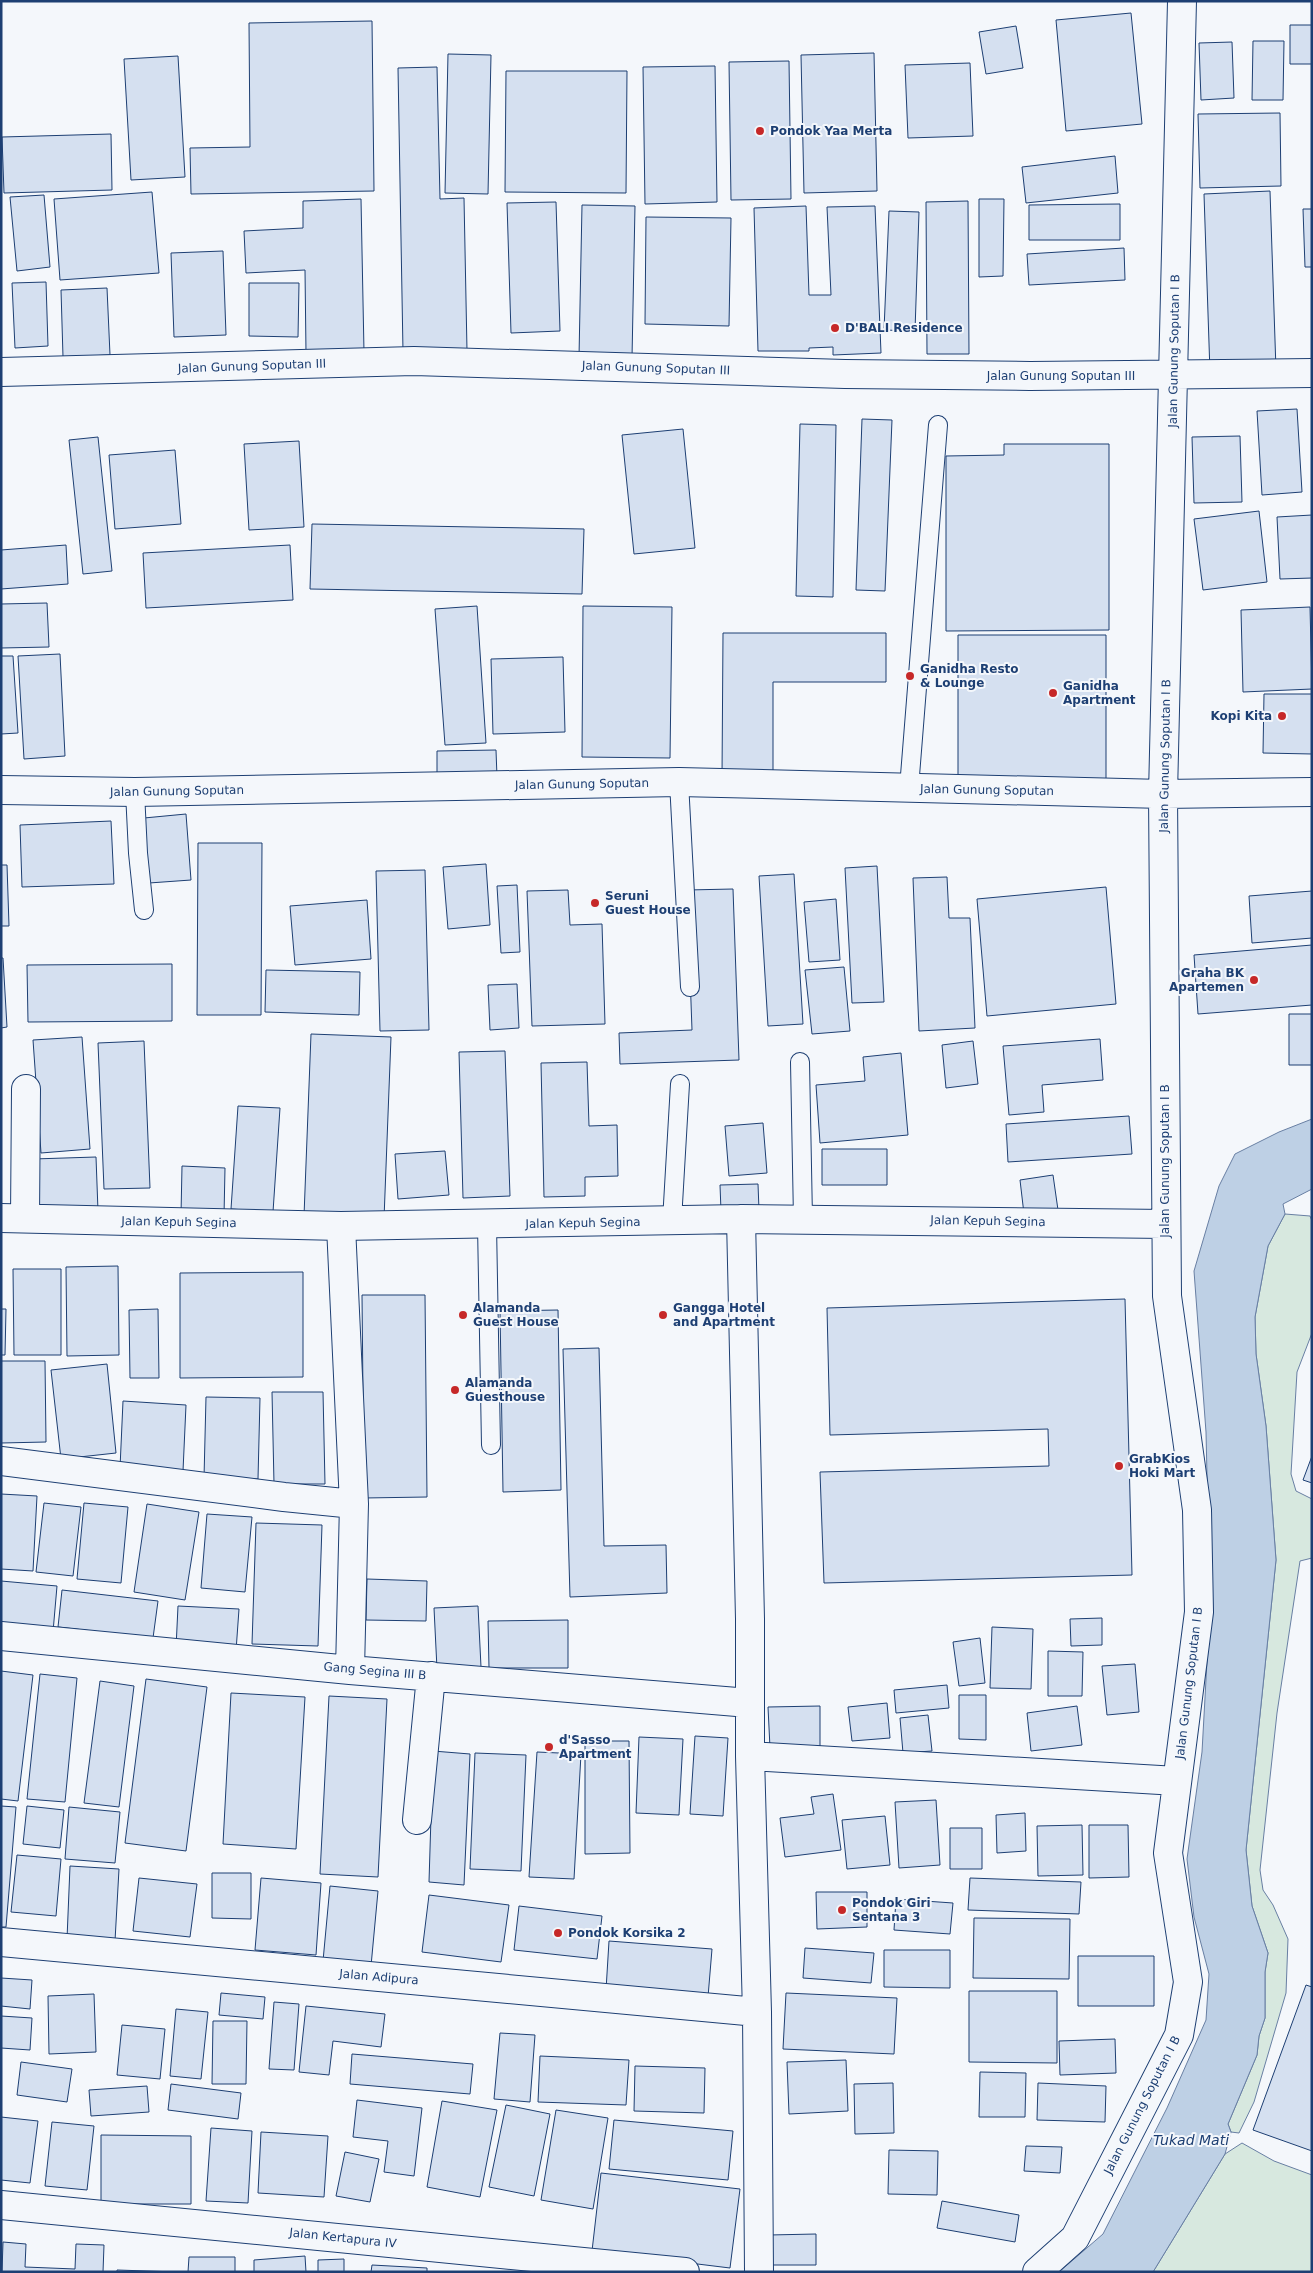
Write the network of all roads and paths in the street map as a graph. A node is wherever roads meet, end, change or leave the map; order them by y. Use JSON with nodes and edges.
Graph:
{"nodes":[{"id":1,"x":1182,"y":1,"type":"edge"},
{"id":2,"x":1,"y":372,"type":"edge"},
{"id":3,"x":1312,"y":374,"type":"edge"},
{"id":4,"x":1173,"y":375,"type":"junction"},
{"id":5,"x":938,"y":425,"type":"dead end"},
{"id":6,"x":679,"y":782,"type":"junction"},
{"id":7,"x":909,"y":788,"type":"junction"},
{"id":8,"x":1,"y":790,"type":"edge"},
{"id":9,"x":135,"y":792,"type":"junction"},
{"id":10,"x":1312,"y":792,"type":"edge"},
{"id":11,"x":1163,"y":794,"type":"junction"},
{"id":12,"x":144,"y":910,"type":"dead end"},
{"id":13,"x":690,"y":987,"type":"dead end"},
{"id":14,"x":800,"y":1062,"type":"dead end"},
{"id":15,"x":680,"y":1084,"type":"dead end"},
{"id":16,"x":26,"y":1089,"type":"dead end"},
{"id":17,"x":13,"y":1218,"type":"edge"},
{"id":18,"x":741,"y":1219,"type":"junction"},
{"id":19,"x":803,"y":1219,"type":"junction"},
{"id":20,"x":672,"y":1221,"type":"junction"},
{"id":21,"x":1166,"y":1224,"type":"junction"},
{"id":22,"x":487,"y":1225,"type":"junction"},
{"id":23,"x":340,"y":1226,"type":"junction"},
{"id":24,"x":491,"y":1444,"type":"dead end"},
{"id":25,"x":1,"y":1461,"type":"edge"},
{"id":26,"x":354,"y":1504,"type":"junction"},
{"id":27,"x":1,"y":1636,"type":"edge"},
{"id":28,"x":350,"y":1670,"type":"junction"},
{"id":29,"x":431,"y":1676,"type":"junction"},
{"id":30,"x":749,"y":1703,"type":"junction"},
{"id":31,"x":750,"y":1756,"type":"junction"},
{"id":32,"x":1177,"y":1780,"type":"junction"},
{"id":33,"x":417,"y":1820,"type":"dead end"},
{"id":34,"x":1,"y":1942,"type":"edge"},
{"id":35,"x":757,"y":2012,"type":"junction"},
{"id":36,"x":1,"y":2205,"type":"edge"},
{"id":37,"x":676,"y":2271,"type":"edge"},
{"id":38,"x":759,"y":2272,"type":"edge"},
{"id":39,"x":1037,"y":2272,"type":"edge"}],
"edges":[{"from":1,"to":4,"type":"street","name":"Jalan Gunung Soputan I B"},
{"from":2,"to":4,"type":"street","name":"Jalan Gunung Soputan III"},
{"from":3,"to":4,"type":"street","name":"Jalan Gunung Soputan III"},
{"from":4,"to":11,"type":"street","name":"Jalan Gunung Soputan I B"},
{"from":5,"to":7,"type":"lane"},
{"from":6,"to":7,"type":"street","name":"Jalan Gunung Soputan"},
{"from":6,"to":9,"type":"street","name":"Jalan Gunung Soputan"},
{"from":6,"to":13,"type":"lane"},
{"from":7,"to":11,"type":"street","name":"Jalan Gunung Soputan"},
{"from":8,"to":9,"type":"street","name":"Jalan Gunung Soputan"},
{"from":9,"to":12,"type":"lane"},
{"from":10,"to":11,"type":"street","name":"Jalan Gunung Soputan"},
{"from":11,"to":21,"type":"street","name":"Jalan Gunung Soputan I B"},
{"from":14,"to":19,"type":"lane"},
{"from":15,"to":20,"type":"lane"},
{"from":16,"to":17,"type":"street"},
{"from":17,"to":23,"type":"street","name":"Jalan Kepuh Segina"},
{"from":18,"to":19,"type":"street","name":"Jalan Kepuh Segina"},
{"from":18,"to":20,"type":"street","name":"Jalan Kepuh Segina"},
{"from":18,"to":30,"type":"street"},
{"from":19,"to":21,"type":"street","name":"Jalan Kepuh Segina"},
{"from":20,"to":22,"type":"street","name":"Jalan Kepuh Segina"},
{"from":21,"to":32,"type":"street","name":"Jalan Gunung Soputan I B"},
{"from":22,"to":23,"type":"street","name":"Jalan Kepuh Segina"},
{"from":22,"to":24,"type":"lane"},
{"from":23,"to":26,"type":"street"},
{"from":25,"to":26,"type":"street"},
{"from":26,"to":28,"type":"street"},
{"from":27,"to":28,"type":"street","name":"Gang Segina III B"},
{"from":28,"to":29,"type":"street","name":"Gang Segina III B"},
{"from":29,"to":30,"type":"street","name":"Gang Segina III B"},
{"from":29,"to":33,"type":"street"},
{"from":30,"to":31,"type":"street"},
{"from":31,"to":32,"type":"street"},
{"from":31,"to":35,"type":"street"},
{"from":32,"to":39,"type":"street","name":"Jalan Gunung Soputan I B"},
{"from":34,"to":35,"type":"street","name":"Jalan Adipura"},
{"from":35,"to":38,"type":"street"},
{"from":36,"to":37,"type":"street","name":"Jalan Kertapura IV"}]}
